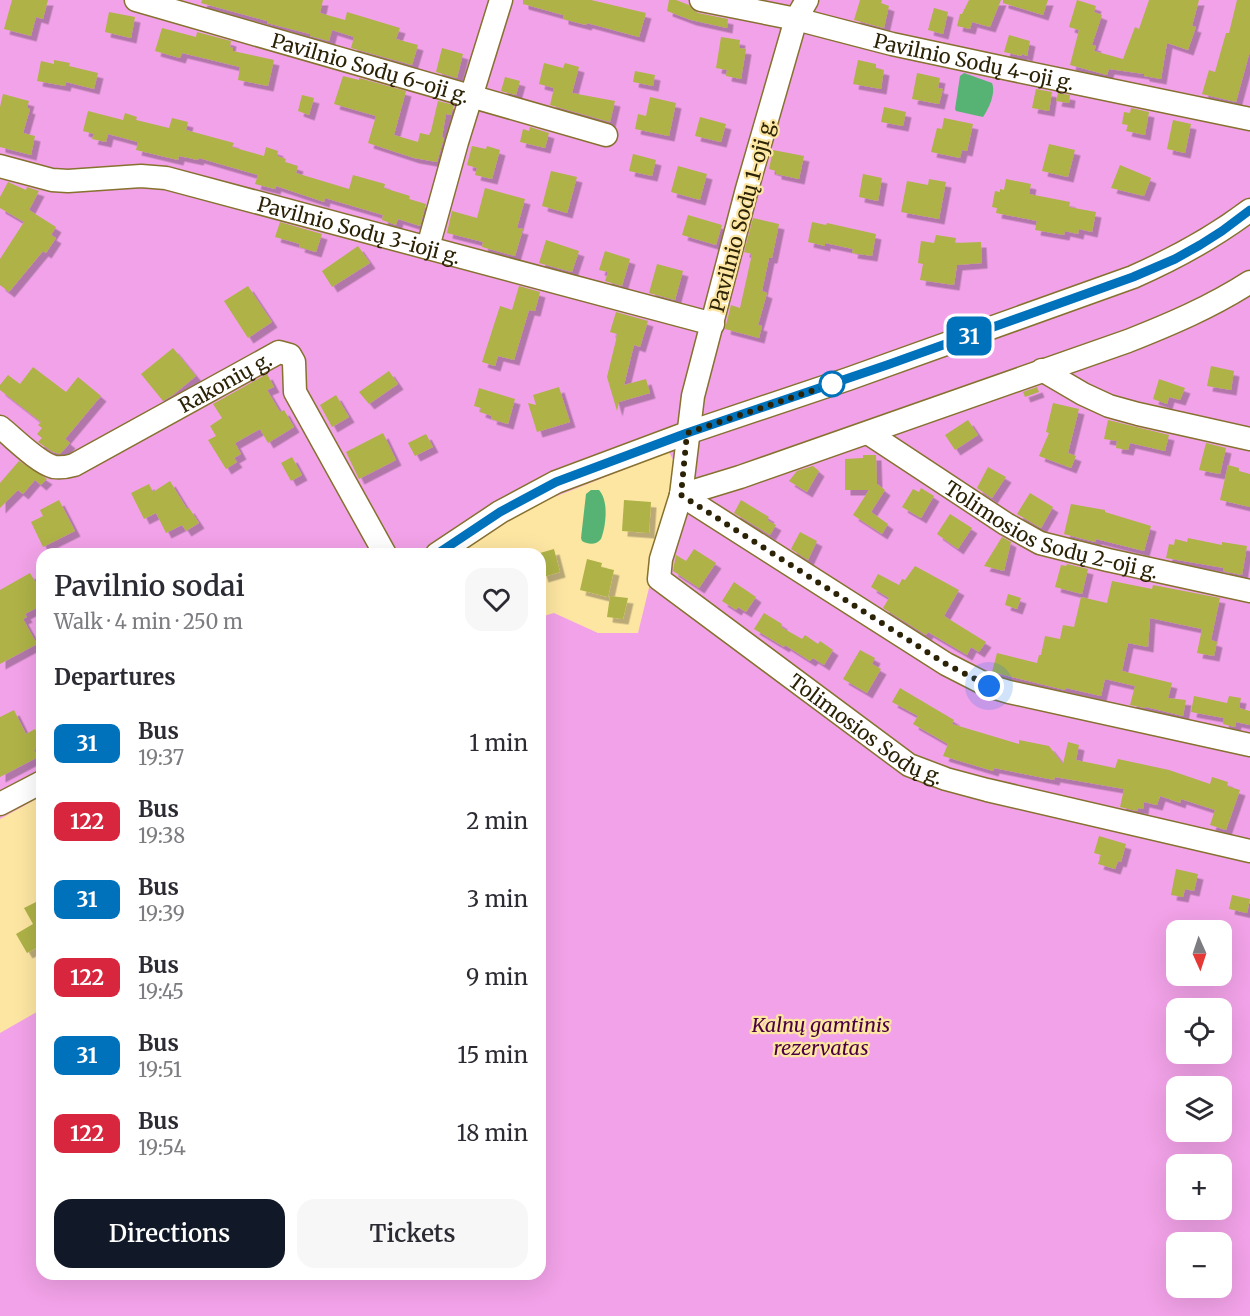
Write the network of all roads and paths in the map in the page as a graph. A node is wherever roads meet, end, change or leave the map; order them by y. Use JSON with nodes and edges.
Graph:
{"nodes":[{"id":1,"x":136,"y":0,"type":"edge"},
{"id":2,"x":501,"y":0,"type":"edge"},
{"id":3,"x":701,"y":0,"type":"edge"},
{"id":4,"x":801,"y":10,"type":"edge"},
{"id":5,"x":471,"y":96,"type":"junction"},
{"id":6,"x":1250,"y":119,"type":"edge"},
{"id":7,"x":606,"y":135,"type":"dead end"},
{"id":8,"x":0,"y":166,"type":"edge"},
{"id":9,"x":1250,"y":210,"type":"edge"},
{"id":10,"x":428,"y":247,"type":"junction"},
{"id":11,"x":1250,"y":282,"type":"edge"},
{"id":12,"x":712,"y":324,"type":"junction"},
{"id":13,"x":1042,"y":370,"type":"junction"},
{"id":14,"x":0,"y":427,"type":"edge"},
{"id":15,"x":687,"y":433,"type":"junction"},
{"id":16,"x":868,"y":433,"type":"junction"},
{"id":17,"x":1250,"y":439,"type":"edge"},
{"id":18,"x":681,"y":495,"type":"junction"},
{"id":19,"x":382,"y":548,"type":"edge"},
{"id":20,"x":446,"y":548,"type":"edge"},
{"id":21,"x":1250,"y":591,"type":"edge"},
{"id":22,"x":1250,"y":745,"type":"edge"},
{"id":23,"x":36,"y":785,"type":"edge"},
{"id":24,"x":0,"y":804,"type":"edge"},
{"id":25,"x":1250,"y":851,"type":"edge"}],
"edges":[{"from":1,"to":5,"type":"street","name":"Pavilnio Sodų 6-oji g."},
{"from":2,"to":5,"type":"street"},
{"from":3,"to":4,"type":"street","name":"Pavilnio Sodų 4-oji g."},
{"from":4,"to":6,"type":"street","name":"Pavilnio Sodų 4-oji g."},
{"from":4,"to":12,"type":"street","name":"Pavilnio Sodų 1-oji g."},
{"from":5,"to":7,"type":"street","name":"Pavilnio Sodų 6-oji g."},
{"from":5,"to":10,"type":"street"},
{"from":8,"to":10,"type":"street","name":"Pavilnio Sodų 3-ioji g."},
{"from":9,"to":15,"type":"street"},
{"from":10,"to":12,"type":"street","name":"Pavilnio Sodų 3-ioji g."},
{"from":11,"to":13,"type":"street"},
{"from":12,"to":15,"type":"street","name":"Pavilnio Sodų 1-oji g."},
{"from":13,"to":16,"type":"street"},
{"from":13,"to":17,"type":"street"},
{"from":14,"to":19,"type":"street","name":"Rakonių g."},
{"from":15,"to":18,"type":"street","name":"Tolimosios Sodų g."},
{"from":15,"to":20,"type":"street"},
{"from":16,"to":18,"type":"street"},
{"from":16,"to":21,"type":"street","name":"Tolimosios Sodų 2-oji g."},
{"from":18,"to":22,"type":"street"},
{"from":18,"to":25,"type":"street","name":"Tolimosios Sodų g."},
{"from":23,"to":24,"type":"street"}]}
